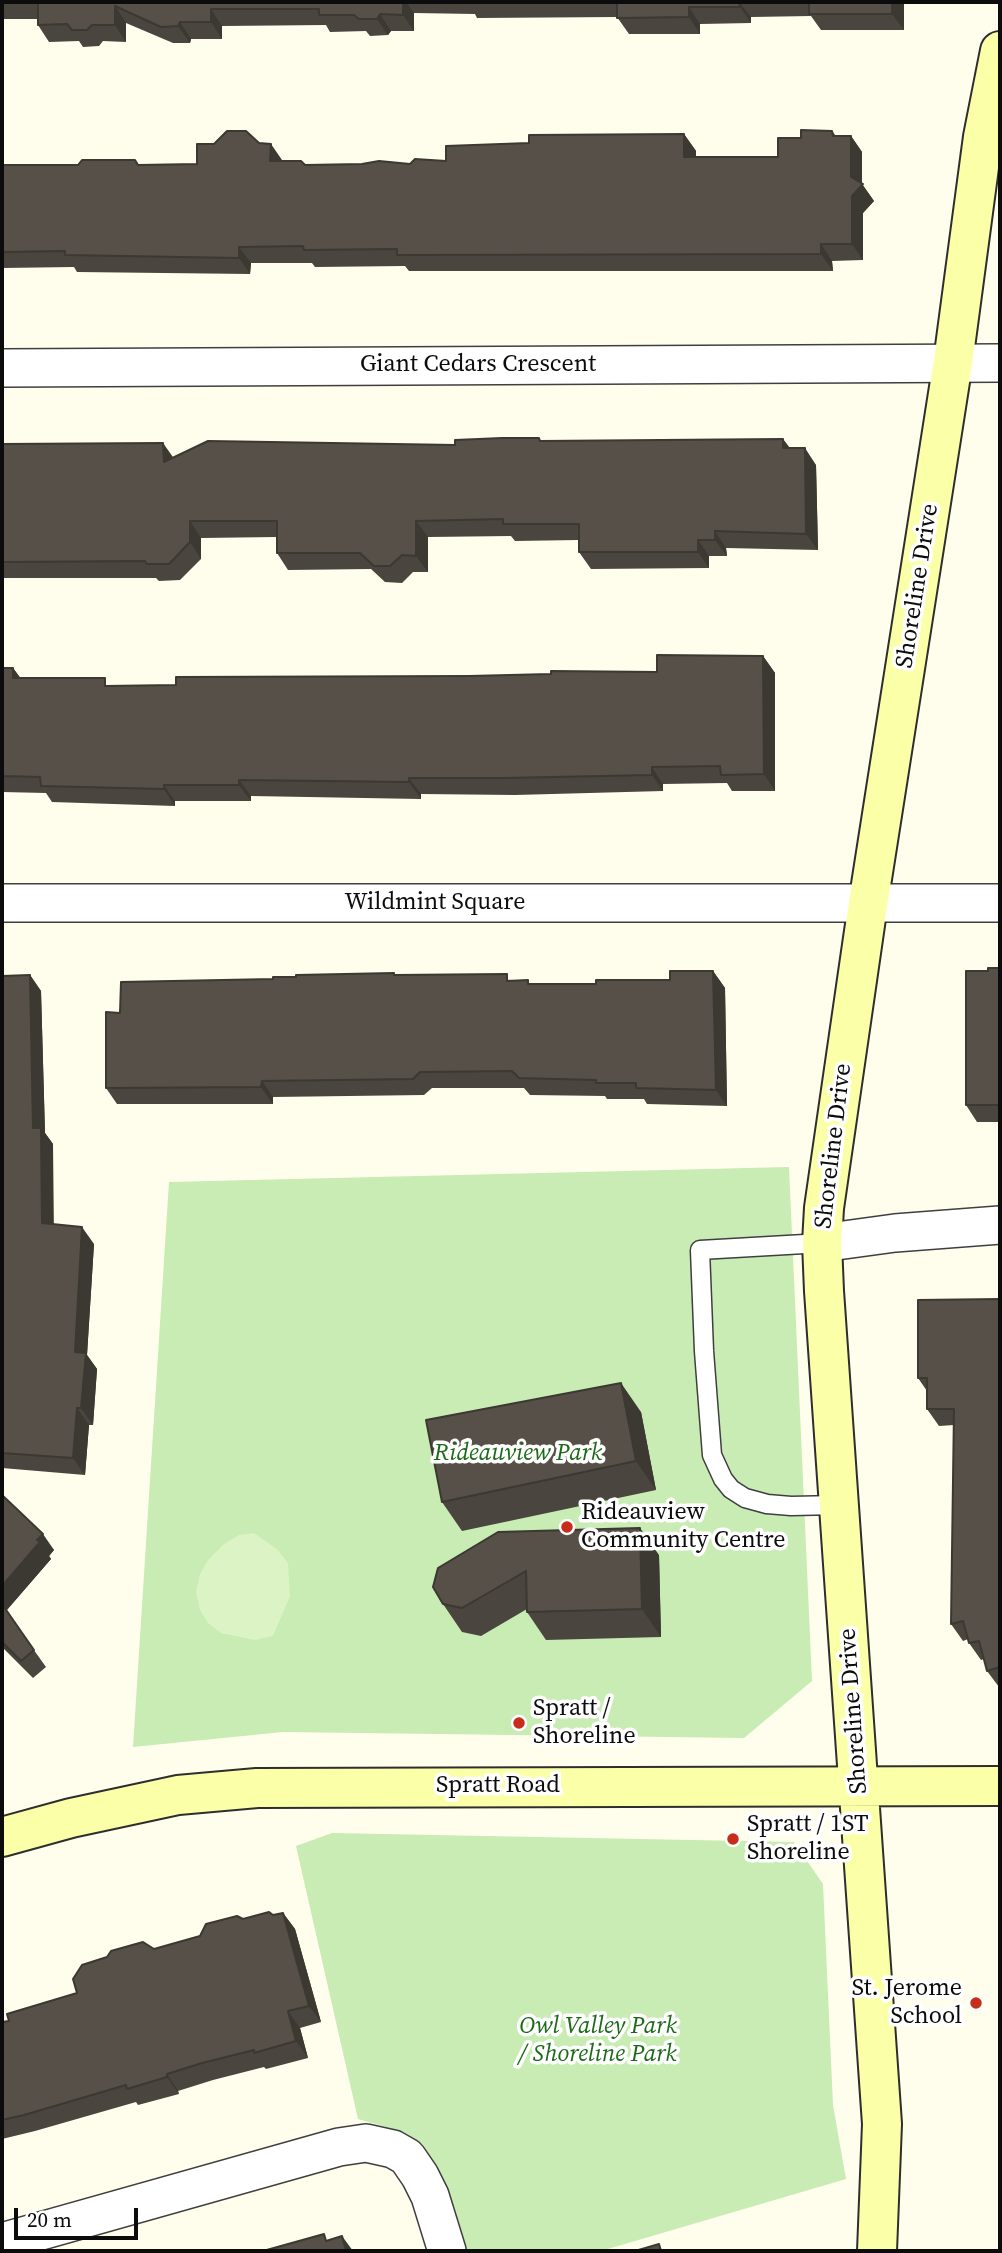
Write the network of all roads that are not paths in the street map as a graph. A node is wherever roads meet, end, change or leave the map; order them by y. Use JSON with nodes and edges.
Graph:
{"nodes":[{"id":1,"x":1000,"y":51,"type":"edge"},
{"id":2,"x":953,"y":362,"type":"junction"},
{"id":3,"x":1000,"y":363,"type":"edge"},
{"id":4,"x":2,"y":368,"type":"edge"},
{"id":5,"x":2,"y":902,"type":"edge"},
{"id":6,"x":1000,"y":903,"type":"edge"},
{"id":7,"x":868,"y":904,"type":"junction"},
{"id":8,"x":1000,"y":1225,"type":"edge"},
{"id":9,"x":822,"y":1243,"type":"junction"},
{"id":10,"x":839,"y":1505,"type":"junction"},
{"id":11,"x":1000,"y":1786,"type":"edge"},
{"id":12,"x":859,"y":1787,"type":"junction"},
{"id":13,"x":2,"y":1837,"type":"edge"},
{"id":14,"x":2,"y":2242,"type":"edge"},
{"id":15,"x":447,"y":2251,"type":"edge"},
{"id":16,"x":877,"y":2251,"type":"edge"}],
"edges":[{"from":1,"to":2,"type":"street","name":"Shoreline Drive"},
{"from":2,"to":3,"type":"street","name":"Giant Cedars Crescent"},
{"from":2,"to":4,"type":"street","name":"Giant Cedars Crescent"},
{"from":2,"to":7,"type":"street","name":"Shoreline Drive"},
{"from":5,"to":7,"type":"street","name":"Wildmint Square"},
{"from":6,"to":7,"type":"street","name":"Wildmint Square"},
{"from":7,"to":9,"type":"street","name":"Shoreline Drive"},
{"from":8,"to":9,"type":"street"},
{"from":9,"to":10,"type":"street","name":"Shoreline Drive"},
{"from":9,"to":10,"type":"lane"},
{"from":10,"to":12,"type":"street","name":"Shoreline Drive"},
{"from":11,"to":12,"type":"street","name":"Spratt Road"},
{"from":12,"to":13,"type":"street","name":"Spratt Road"},
{"from":12,"to":16,"type":"street","name":"Shoreline Drive"},
{"from":14,"to":15,"type":"street"}]}
